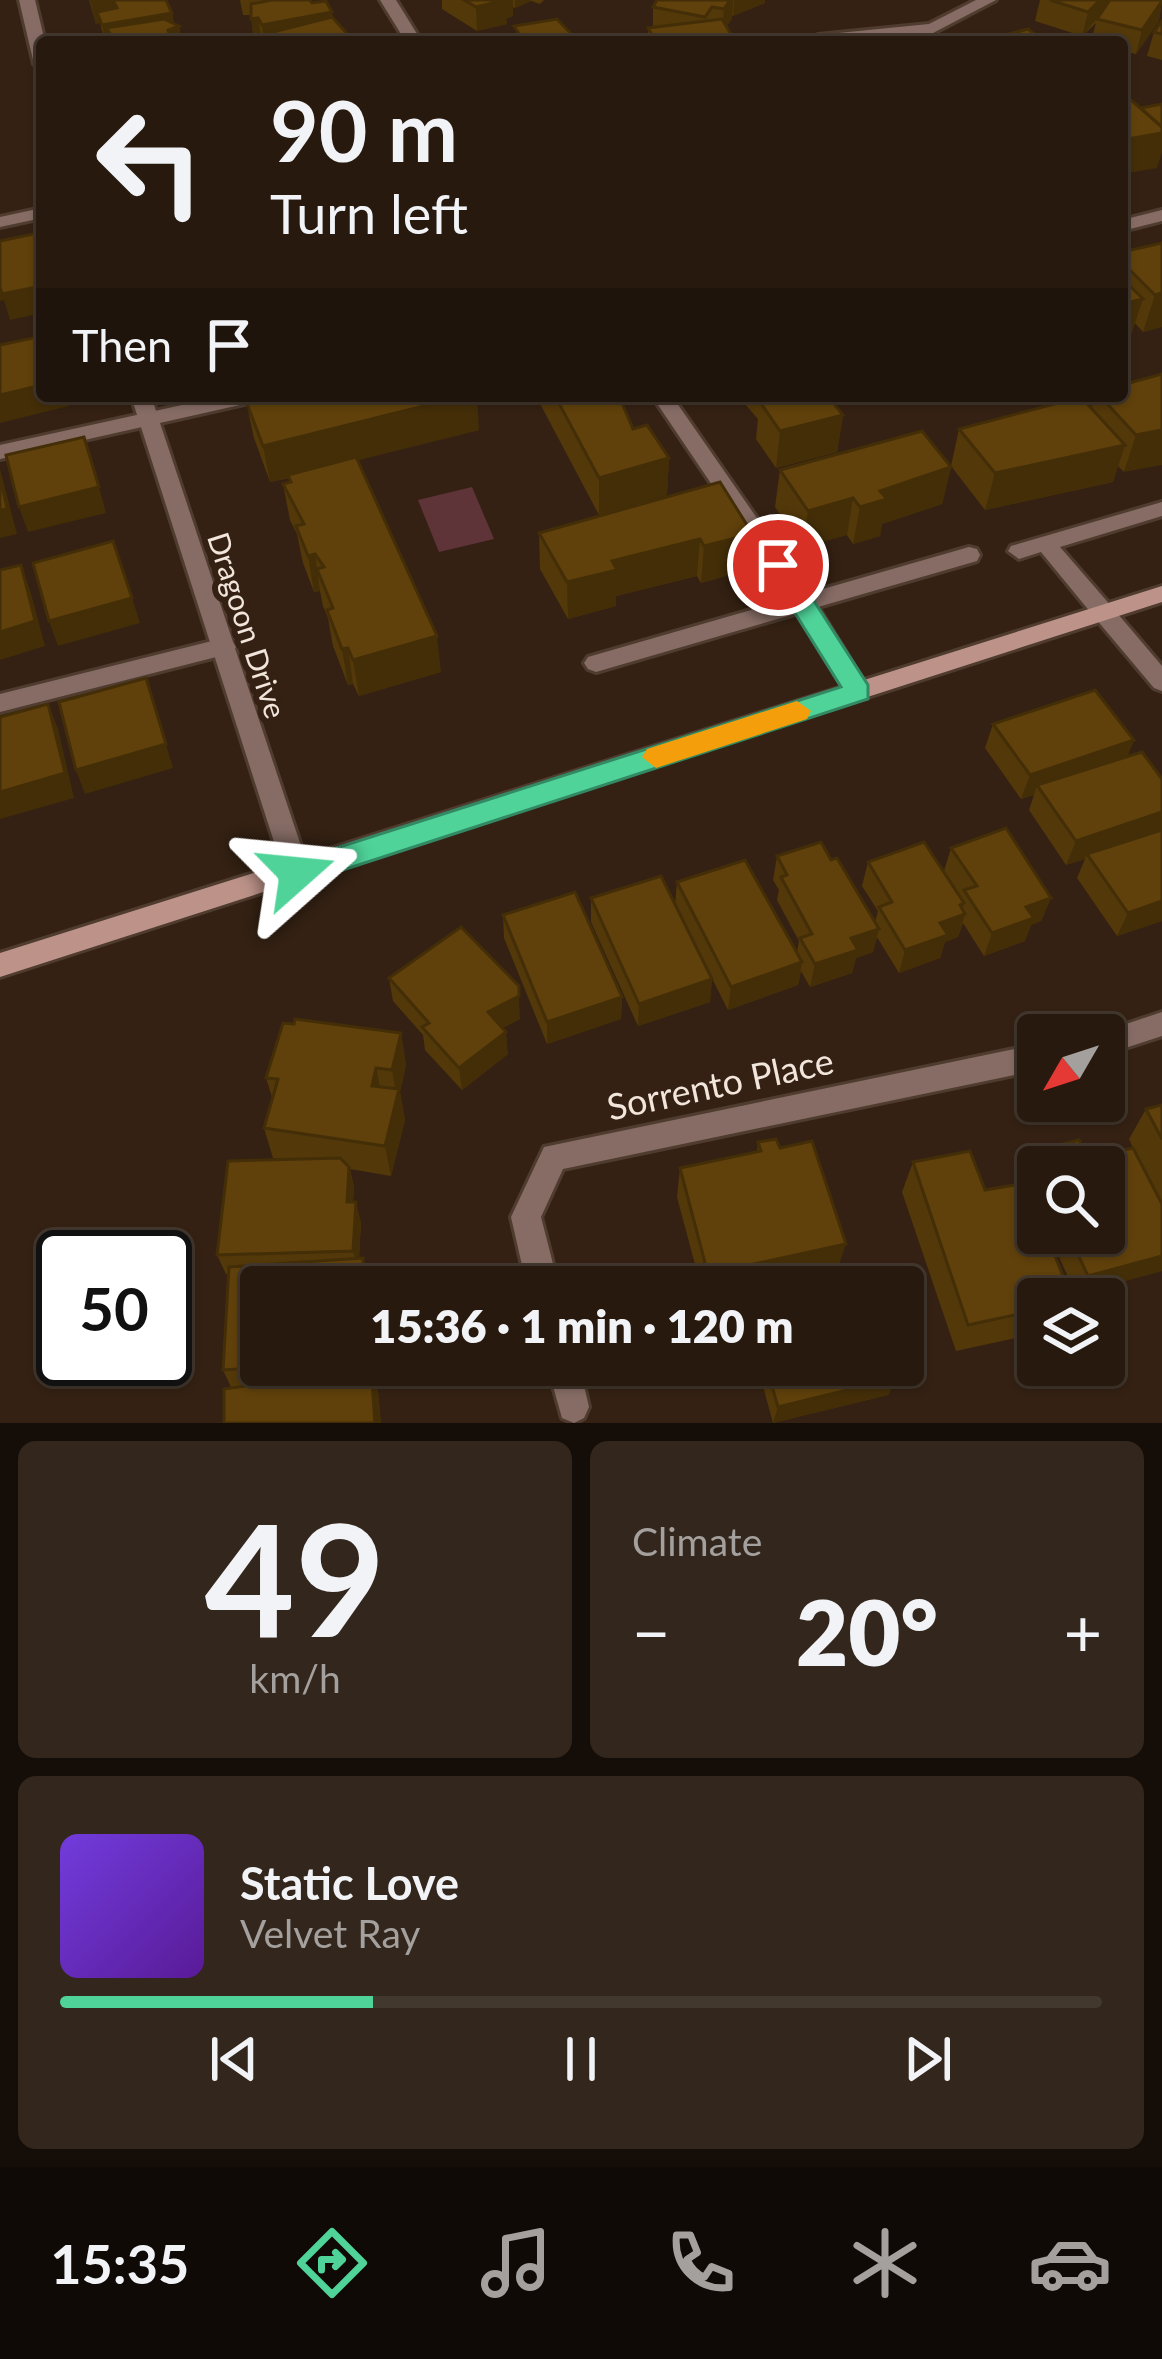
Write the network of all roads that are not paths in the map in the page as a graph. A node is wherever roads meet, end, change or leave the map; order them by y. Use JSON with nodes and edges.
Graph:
{"nodes":[{"id":1,"x":27,"y":0,"type":"edge"},
{"id":2,"x":388,"y":0,"type":"edge"},
{"id":3,"x":988,"y":0,"type":"edge"},
{"id":4,"x":410,"y":36,"type":"edge"},
{"id":5,"x":856,"y":36,"type":"edge"},
{"id":6,"x":36,"y":38,"type":"edge"},
{"id":7,"x":36,"y":214,"type":"edge"},
{"id":8,"x":1162,"y":215,"type":"edge"},
{"id":9,"x":0,"y":222,"type":"edge"},
{"id":10,"x":1128,"y":224,"type":"edge"},
{"id":11,"x":143,"y":402,"type":"edge"},
{"id":12,"x":227,"y":402,"type":"edge"},
{"id":13,"x":666,"y":402,"type":"edge"},
{"id":14,"x":150,"y":420,"type":"junction"},
{"id":15,"x":0,"y":452,"type":"edge"},
{"id":16,"x":1162,"y":509,"type":"edge"},
{"id":17,"x":1045,"y":543,"type":"junction"},
{"id":18,"x":1019,"y":551,"type":"dead end"},
{"id":19,"x":969,"y":555,"type":"dead end"},
{"id":20,"x":1162,"y":594,"type":"edge"},
{"id":21,"x":804,"y":603,"type":"junction"},
{"id":22,"x":1104,"y":613,"type":"junction"},
{"id":23,"x":224,"y":647,"type":"junction"},
{"id":24,"x":596,"y":663,"type":"dead end"},
{"id":25,"x":1162,"y":682,"type":"edge"},
{"id":26,"x":858,"y":692,"type":"junction"},
{"id":27,"x":0,"y":704,"type":"edge"},
{"id":28,"x":297,"y":873,"type":"junction"},
{"id":29,"x":0,"y":965,"type":"edge"},
{"id":30,"x":1162,"y":1024,"type":"edge"},
{"id":31,"x":1125,"y":1035,"type":"edge"},
{"id":32,"x":1017,"y":1061,"type":"edge"},
{"id":33,"x":538,"y":1266,"type":"edge"},
{"id":34,"x":568,"y":1386,"type":"edge"},
{"id":35,"x":573,"y":1407,"type":"dead end"}],
"edges":[{"from":1,"to":6,"type":"street"},
{"from":2,"to":4,"type":"street"},
{"from":3,"to":5,"type":"street"},
{"from":7,"to":9,"type":"street"},
{"from":8,"to":10,"type":"street"},
{"from":11,"to":14,"type":"street","name":"Dragoon Drive"},
{"from":12,"to":14,"type":"street"},
{"from":13,"to":21,"type":"street"},
{"from":14,"to":15,"type":"street"},
{"from":14,"to":23,"type":"street","name":"Dragoon Drive"},
{"from":16,"to":17,"type":"street"},
{"from":17,"to":18,"type":"street"},
{"from":17,"to":22,"type":"street"},
{"from":19,"to":21,"type":"street"},
{"from":20,"to":22,"type":"main road"},
{"from":21,"to":24,"type":"street"},
{"from":21,"to":26,"type":"street"},
{"from":22,"to":25,"type":"street"},
{"from":22,"to":26,"type":"main road"},
{"from":23,"to":27,"type":"street"},
{"from":23,"to":28,"type":"street","name":"Dragoon Drive"},
{"from":26,"to":28,"type":"main road"},
{"from":28,"to":29,"type":"main road"},
{"from":30,"to":31,"type":"street"},
{"from":32,"to":33,"type":"street","name":"Sorrento Place"},
{"from":34,"to":35,"type":"street"}]}
